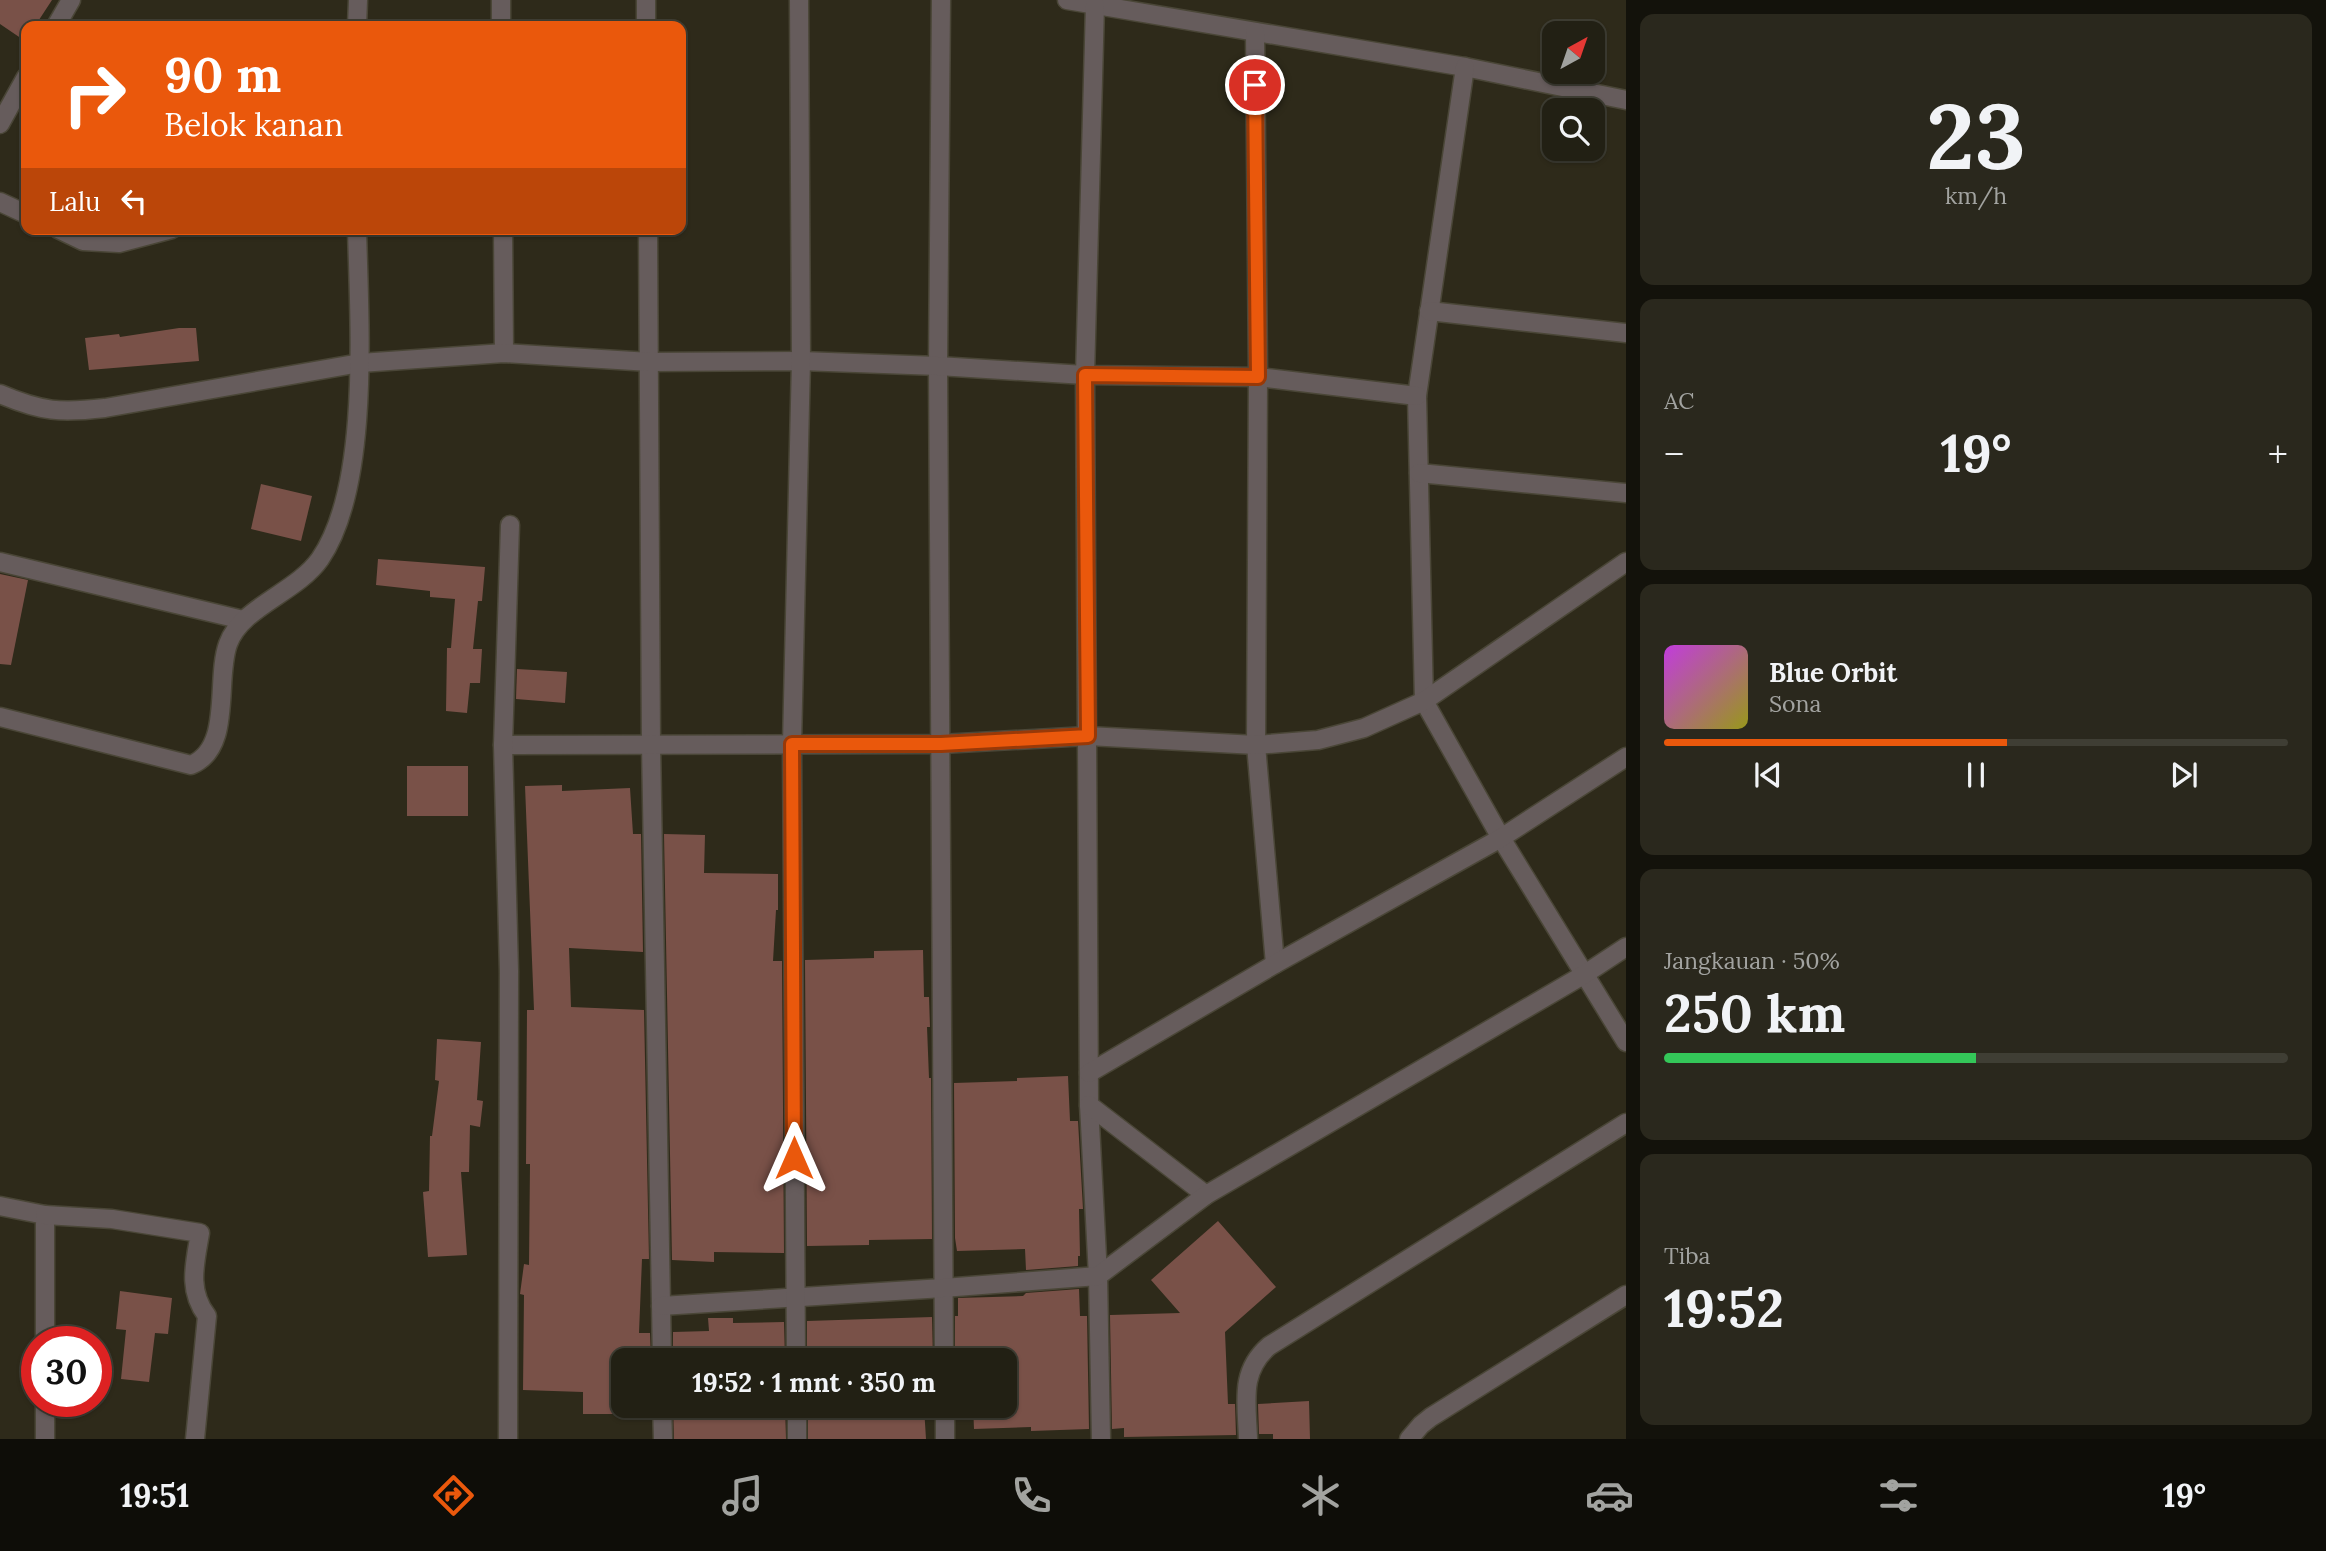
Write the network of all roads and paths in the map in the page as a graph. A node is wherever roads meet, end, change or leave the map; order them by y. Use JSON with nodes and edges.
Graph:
{"nodes":[{"id":1,"x":71,"y":0,"type":"edge"},
{"id":2,"x":358,"y":0,"type":"edge"},
{"id":3,"x":501,"y":0,"type":"edge"},
{"id":4,"x":646,"y":0,"type":"edge"},
{"id":5,"x":799,"y":0,"type":"edge"},
{"id":6,"x":941,"y":0,"type":"edge"},
{"id":7,"x":1067,"y":0,"type":"edge"},
{"id":8,"x":1094,"y":5,"type":"junction"},
{"id":9,"x":59,"y":21,"type":"edge"},
{"id":10,"x":357,"y":21,"type":"edge"},
{"id":11,"x":501,"y":21,"type":"edge"},
{"id":12,"x":646,"y":21,"type":"edge"},
{"id":13,"x":1255,"y":32,"type":"junction"},
{"id":14,"x":1465,"y":67,"type":"junction"},
{"id":15,"x":21,"y":86,"type":"edge"},
{"id":16,"x":1626,"y":100,"type":"edge"},
{"id":17,"x":0,"y":124,"type":"edge"},
{"id":18,"x":0,"y":202,"type":"edge"},
{"id":19,"x":21,"y":212,"type":"edge"},
{"id":20,"x":70,"y":235,"type":"edge"},
{"id":21,"x":149,"y":235,"type":"edge"},
{"id":22,"x":357,"y":235,"type":"edge"},
{"id":23,"x":503,"y":235,"type":"edge"},
{"id":24,"x":648,"y":235,"type":"edge"},
{"id":25,"x":1429,"y":311,"type":"junction"},
{"id":26,"x":1626,"y":333,"type":"edge"},
{"id":27,"x":504,"y":353,"type":"junction"},
{"id":28,"x":801,"y":361,"type":"junction"},
{"id":29,"x":650,"y":362,"type":"junction"},
{"id":30,"x":360,"y":363,"type":"junction"},
{"id":31,"x":939,"y":366,"type":"junction"},
{"id":32,"x":1085,"y":375,"type":"junction"},
{"id":33,"x":1258,"y":377,"type":"junction"},
{"id":34,"x":0,"y":394,"type":"edge"},
{"id":35,"x":1417,"y":396,"type":"junction"},
{"id":36,"x":1419,"y":473,"type":"junction"},
{"id":37,"x":1626,"y":494,"type":"edge"},
{"id":38,"x":510,"y":525,"type":"dead end"},
{"id":39,"x":0,"y":562,"type":"edge"},
{"id":40,"x":1626,"y":562,"type":"edge"},
{"id":41,"x":243,"y":620,"type":"junction"},
{"id":42,"x":1424,"y":701,"type":"junction"},
{"id":43,"x":0,"y":717,"type":"edge"},
{"id":44,"x":1088,"y":736,"type":"junction"},
{"id":45,"x":792,"y":744,"type":"junction"},
{"id":46,"x":941,"y":744,"type":"junction"},
{"id":47,"x":651,"y":745,"type":"junction"},
{"id":48,"x":1256,"y":745,"type":"junction"},
{"id":49,"x":503,"y":746,"type":"junction"},
{"id":50,"x":1626,"y":757,"type":"edge"},
{"id":51,"x":1501,"y":838,"type":"junction"},
{"id":52,"x":1626,"y":947,"type":"edge"},
{"id":53,"x":1275,"y":964,"type":"junction"},
{"id":54,"x":1585,"y":974,"type":"junction"},
{"id":55,"x":1626,"y":1042,"type":"edge"},
{"id":56,"x":1089,"y":1073,"type":"junction"},
{"id":57,"x":1089,"y":1105,"type":"junction"},
{"id":58,"x":1626,"y":1123,"type":"edge"},
{"id":59,"x":1206,"y":1195,"type":"junction"},
{"id":60,"x":0,"y":1206,"type":"edge"},
{"id":61,"x":45,"y":1215,"type":"junction"},
{"id":62,"x":1098,"y":1276,"type":"junction"},
{"id":63,"x":943,"y":1288,"type":"junction"},
{"id":64,"x":1626,"y":1295,"type":"edge"},
{"id":65,"x":794,"y":1296,"type":"junction"},
{"id":66,"x":661,"y":1306,"type":"junction"},
{"id":67,"x":45,"y":1326,"type":"edge"},
{"id":68,"x":662,"y":1348,"type":"edge"},
{"id":69,"x":796,"y":1348,"type":"edge"},
{"id":70,"x":944,"y":1348,"type":"edge"},
{"id":71,"x":45,"y":1417,"type":"edge"},
{"id":72,"x":662,"y":1418,"type":"edge"},
{"id":73,"x":797,"y":1418,"type":"edge"},
{"id":74,"x":945,"y":1418,"type":"edge"},
{"id":75,"x":45,"y":1439,"type":"edge"},
{"id":76,"x":195,"y":1439,"type":"edge"},
{"id":77,"x":508,"y":1439,"type":"edge"},
{"id":78,"x":663,"y":1439,"type":"edge"},
{"id":79,"x":797,"y":1439,"type":"edge"},
{"id":80,"x":945,"y":1439,"type":"edge"},
{"id":81,"x":1101,"y":1439,"type":"edge"},
{"id":82,"x":1248,"y":1439,"type":"edge"},
{"id":83,"x":1409,"y":1439,"type":"edge"}],
"edges":[{"from":1,"to":9,"type":"street"},
{"from":2,"to":10,"type":"street"},
{"from":3,"to":11,"type":"street"},
{"from":4,"to":12,"type":"street"},
{"from":5,"to":28,"type":"street"},
{"from":6,"to":31,"type":"street"},
{"from":7,"to":8,"type":"street"},
{"from":8,"to":13,"type":"street"},
{"from":8,"to":32,"type":"street"},
{"from":13,"to":14,"type":"street"},
{"from":13,"to":33,"type":"street"},
{"from":14,"to":16,"type":"street"},
{"from":14,"to":25,"type":"street"},
{"from":15,"to":17,"type":"street"},
{"from":18,"to":19,"type":"street"},
{"from":20,"to":21,"type":"street"},
{"from":22,"to":30,"type":"street"},
{"from":23,"to":27,"type":"street"},
{"from":24,"to":29,"type":"street"},
{"from":25,"to":26,"type":"street"},
{"from":25,"to":35,"type":"street"},
{"from":27,"to":29,"type":"street"},
{"from":27,"to":30,"type":"street"},
{"from":28,"to":29,"type":"street"},
{"from":28,"to":31,"type":"street"},
{"from":28,"to":45,"type":"street"},
{"from":29,"to":47,"type":"street"},
{"from":30,"to":34,"type":"street"},
{"from":30,"to":41,"type":"street"},
{"from":31,"to":32,"type":"street"},
{"from":31,"to":46,"type":"street"},
{"from":32,"to":33,"type":"street"},
{"from":32,"to":44,"type":"street"},
{"from":33,"to":35,"type":"street"},
{"from":33,"to":48,"type":"street"},
{"from":35,"to":36,"type":"street"},
{"from":36,"to":37,"type":"street"},
{"from":36,"to":42,"type":"street"},
{"from":38,"to":49,"type":"street"},
{"from":39,"to":41,"type":"street"},
{"from":40,"to":42,"type":"street"},
{"from":41,"to":43,"type":"street"},
{"from":42,"to":48,"type":"street"},
{"from":42,"to":51,"type":"street"},
{"from":44,"to":46,"type":"street"},
{"from":44,"to":48,"type":"street"},
{"from":44,"to":56,"type":"street"},
{"from":45,"to":46,"type":"street"},
{"from":45,"to":47,"type":"street"},
{"from":45,"to":65,"type":"street"},
{"from":46,"to":63,"type":"street"},
{"from":47,"to":49,"type":"street"},
{"from":47,"to":66,"type":"street"},
{"from":48,"to":53,"type":"street"},
{"from":49,"to":77,"type":"street"},
{"from":50,"to":51,"type":"street"},
{"from":51,"to":53,"type":"street"},
{"from":51,"to":54,"type":"street"},
{"from":52,"to":54,"type":"street"},
{"from":53,"to":56,"type":"street"},
{"from":54,"to":55,"type":"street"},
{"from":54,"to":59,"type":"street"},
{"from":56,"to":57,"type":"street"},
{"from":57,"to":59,"type":"street"},
{"from":57,"to":62,"type":"street"},
{"from":58,"to":82,"type":"street"},
{"from":59,"to":62,"type":"street"},
{"from":60,"to":61,"type":"street"},
{"from":61,"to":67,"type":"street"},
{"from":61,"to":76,"type":"street"},
{"from":62,"to":63,"type":"street"},
{"from":62,"to":81,"type":"street"},
{"from":63,"to":65,"type":"street"},
{"from":63,"to":70,"type":"street"},
{"from":64,"to":83,"type":"street"},
{"from":65,"to":66,"type":"street"},
{"from":65,"to":69,"type":"street"},
{"from":66,"to":68,"type":"street"},
{"from":71,"to":75,"type":"street"},
{"from":72,"to":78,"type":"street"},
{"from":73,"to":79,"type":"street"},
{"from":74,"to":80,"type":"street"}]}
